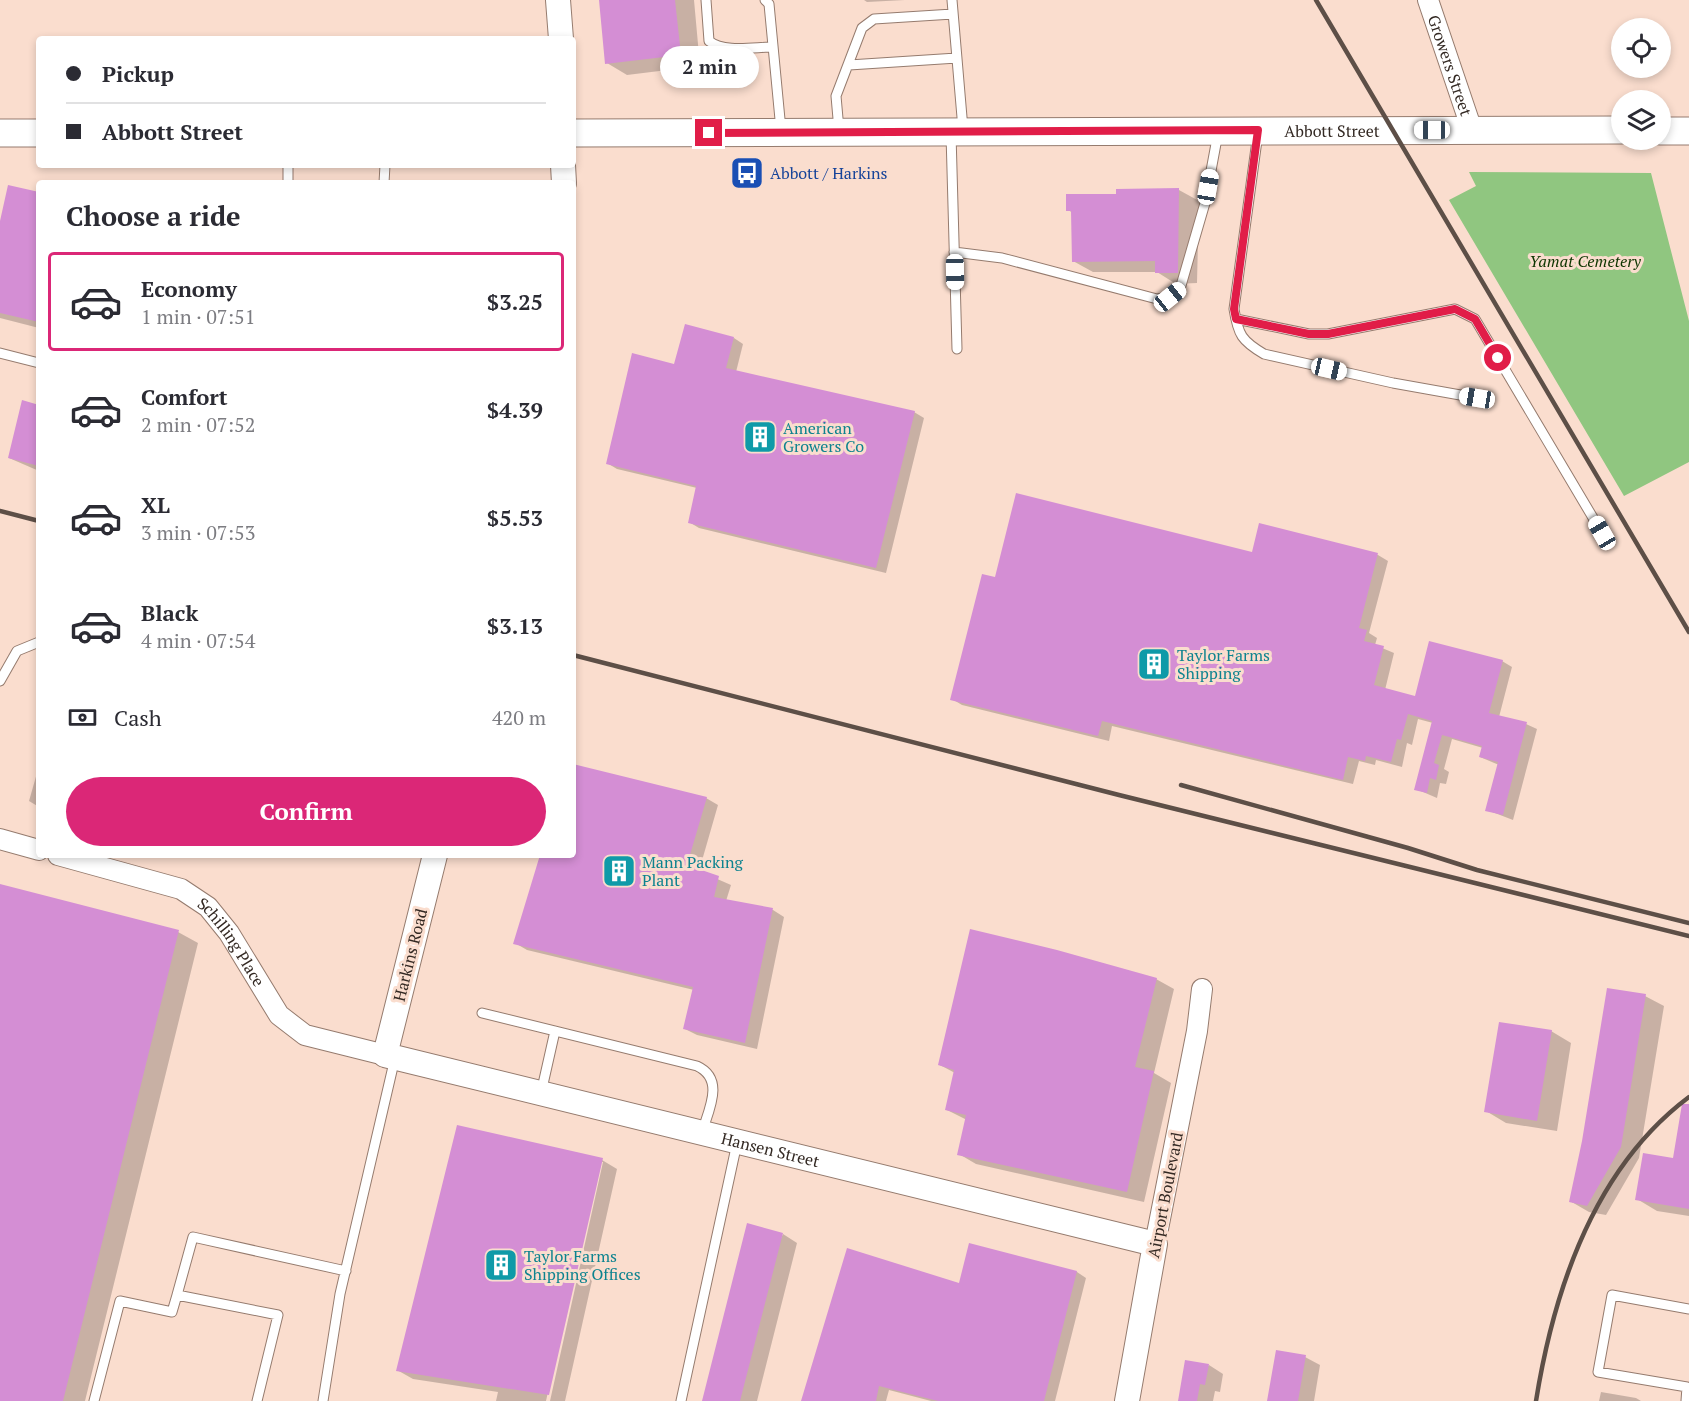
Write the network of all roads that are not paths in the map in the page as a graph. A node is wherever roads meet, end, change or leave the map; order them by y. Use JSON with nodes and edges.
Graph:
{"nodes":[{"id":1,"x":558,"y":0,"type":"edge"},
{"id":2,"x":706,"y":0,"type":"edge"},
{"id":3,"x":765,"y":0,"type":"edge"},
{"id":4,"x":952,"y":0,"type":"edge"},
{"id":5,"x":1428,"y":0,"type":"edge"},
{"id":6,"x":953,"y":14,"type":"junction"},
{"id":7,"x":561,"y":36,"type":"edge"},
{"id":8,"x":773,"y":46,"type":"junction"},
{"id":9,"x":957,"y":58,"type":"junction"},
{"id":10,"x":849,"y":64,"type":"junction"},
{"id":11,"x":1258,"y":130,"type":"junction"},
{"id":12,"x":1472,"y":130,"type":"junction"},
{"id":13,"x":1611,"y":130,"type":"edge"},
{"id":14,"x":1218,"y":131,"type":"junction"},
{"id":15,"x":1671,"y":131,"type":"edge"},
{"id":16,"x":1689,"y":131,"type":"edge"},
{"id":17,"x":839,"y":132,"type":"junction"},
{"id":18,"x":957,"y":132,"type":"junction"},
{"id":19,"x":0,"y":133,"type":"edge"},
{"id":20,"x":36,"y":133,"type":"edge"},
{"id":21,"x":576,"y":133,"type":"edge"},
{"id":22,"x":781,"y":133,"type":"junction"},
{"id":23,"x":954,"y":252,"type":"junction"},
{"id":24,"x":1236,"y":319,"type":"junction"},
{"id":25,"x":957,"y":350,"type":"dead end"},
{"id":26,"x":0,"y":352,"type":"edge"},
{"id":27,"x":36,"y":362,"type":"edge"},
{"id":28,"x":1477,"y":398,"type":"dead end"},
{"id":29,"x":1602,"y":533,"type":"dead end"},
{"id":30,"x":36,"y":643,"type":"edge"},
{"id":31,"x":0,"y":681,"type":"edge"},
{"id":32,"x":0,"y":839,"type":"edge"},
{"id":33,"x":36,"y":849,"type":"edge"},
{"id":34,"x":69,"y":858,"type":"edge"},
{"id":35,"x":434,"y":858,"type":"edge"},
{"id":36,"x":1202,"y":989,"type":"dead end"},
{"id":37,"x":482,"y":1013,"type":"dead end"},
{"id":38,"x":555,"y":1031,"type":"junction"},
{"id":39,"x":390,"y":1056,"type":"junction"},
{"id":40,"x":541,"y":1094,"type":"junction"},
{"id":41,"x":701,"y":1134,"type":"junction"},
{"id":42,"x":737,"y":1143,"type":"junction"},
{"id":43,"x":1155,"y":1244,"type":"junction"},
{"id":44,"x":346,"y":1271,"type":"junction"},
{"id":45,"x":177,"y":1295,"type":"junction"},
{"id":46,"x":1689,"y":1309,"type":"edge"},
{"id":47,"x":94,"y":1401,"type":"edge"},
{"id":48,"x":257,"y":1401,"type":"edge"},
{"id":49,"x":323,"y":1401,"type":"edge"},
{"id":50,"x":681,"y":1401,"type":"edge"},
{"id":51,"x":1127,"y":1401,"type":"edge"},
{"id":52,"x":1686,"y":1401,"type":"edge"}],
"edges":[{"from":1,"to":7,"type":"street"},
{"from":2,"to":8,"type":"lane"},
{"from":3,"to":8,"type":"lane"},
{"from":4,"to":6,"type":"lane"},
{"from":5,"to":12,"type":"street","name":"Growers Street"},
{"from":6,"to":9,"type":"lane"},
{"from":6,"to":10,"type":"lane"},
{"from":8,"to":22,"type":"lane"},
{"from":9,"to":10,"type":"lane"},
{"from":9,"to":18,"type":"lane"},
{"from":10,"to":17,"type":"lane"},
{"from":11,"to":12,"type":"main road","name":"Abbott Street"},
{"from":11,"to":14,"type":"main road","name":"Abbott Street"},
{"from":11,"to":24,"type":"lane"},
{"from":12,"to":13,"type":"main road","name":"Abbott Street"},
{"from":14,"to":18,"type":"main road","name":"Abbott Street"},
{"from":14,"to":23,"type":"lane"},
{"from":15,"to":16,"type":"main road"},
{"from":17,"to":18,"type":"main road","name":"Abbott Street"},
{"from":17,"to":22,"type":"main road","name":"Abbott Street"},
{"from":18,"to":23,"type":"lane"},
{"from":19,"to":20,"type":"main road"},
{"from":21,"to":22,"type":"main road","name":"Abbott Street"},
{"from":23,"to":25,"type":"lane"},
{"from":24,"to":28,"type":"lane"},
{"from":24,"to":29,"type":"lane"},
{"from":26,"to":27,"type":"lane"},
{"from":30,"to":31,"type":"lane"},
{"from":32,"to":33,"type":"street"},
{"from":34,"to":39,"type":"street","name":"Schilling Place"},
{"from":35,"to":39,"type":"street","name":"Harkins Road"},
{"from":36,"to":43,"type":"street","name":"Airport Boulevard"},
{"from":37,"to":38,"type":"lane"},
{"from":38,"to":40,"type":"lane"},
{"from":38,"to":41,"type":"lane"},
{"from":39,"to":40,"type":"street","name":"Hansen Street"},
{"from":39,"to":44,"type":"lane"},
{"from":40,"to":41,"type":"street","name":"Hansen Street"},
{"from":41,"to":42,"type":"street","name":"Hansen Street"},
{"from":42,"to":43,"type":"street","name":"Hansen Street"},
{"from":42,"to":50,"type":"lane"},
{"from":43,"to":51,"type":"street","name":"Airport Boulevard"},
{"from":44,"to":45,"type":"lane"},
{"from":44,"to":49,"type":"lane"},
{"from":45,"to":47,"type":"lane"},
{"from":45,"to":48,"type":"lane"},
{"from":46,"to":52,"type":"lane"}]}
